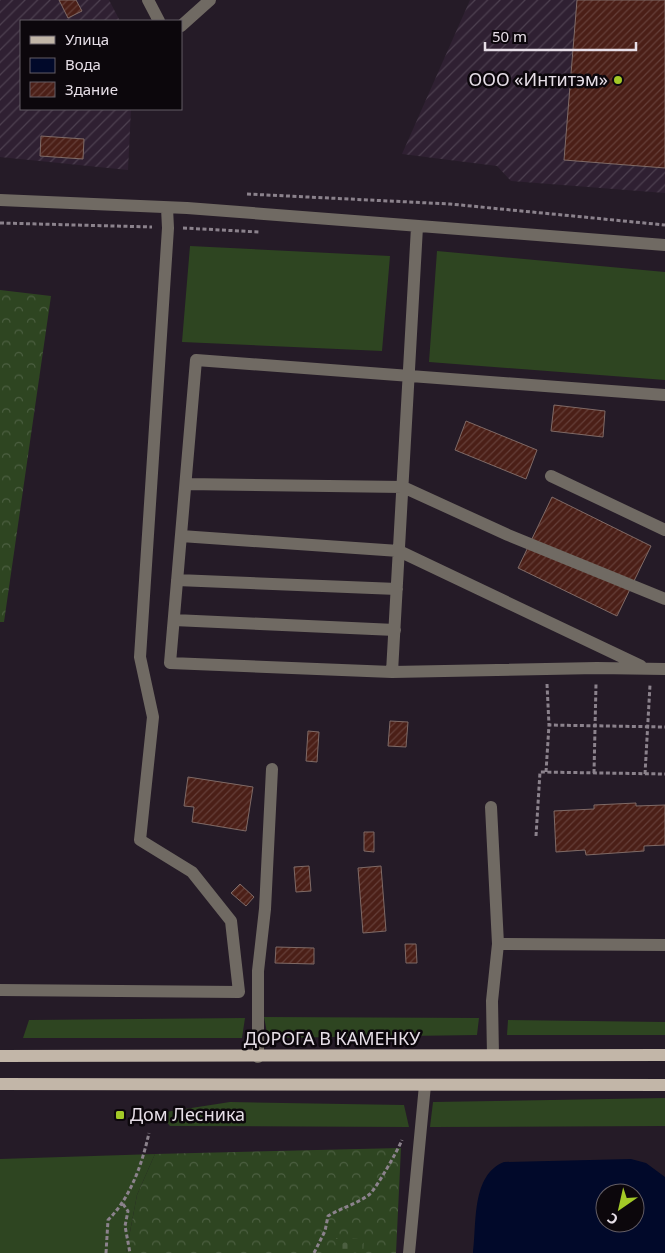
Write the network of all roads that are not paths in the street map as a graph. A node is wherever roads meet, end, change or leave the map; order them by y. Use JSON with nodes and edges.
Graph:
{"nodes":[{"id":1,"x":148,"y":0,"type":"edge"},
{"id":2,"x":210,"y":0,"type":"edge"},
{"id":3,"x":158,"y":20,"type":"edge"},
{"id":4,"x":182,"y":25,"type":"edge"},
{"id":5,"x":0,"y":200,"type":"edge"},
{"id":6,"x":167,"y":208,"type":"junction"},
{"id":7,"x":417,"y":226,"type":"junction"},
{"id":8,"x":665,"y":246,"type":"edge"},
{"id":9,"x":409,"y":376,"type":"junction"},
{"id":10,"x":665,"y":395,"type":"edge"},
{"id":11,"x":551,"y":476,"type":"dead end"},
{"id":12,"x":186,"y":484,"type":"junction"},
{"id":13,"x":403,"y":487,"type":"junction"},
{"id":14,"x":665,"y":530,"type":"edge"},
{"id":15,"x":181,"y":536,"type":"junction"},
{"id":16,"x":399,"y":552,"type":"junction"},
{"id":17,"x":177,"y":580,"type":"junction"},
{"id":18,"x":397,"y":589,"type":"junction"},
{"id":19,"x":665,"y":599,"type":"edge"},
{"id":20,"x":174,"y":620,"type":"junction"},
{"id":21,"x":394,"y":630,"type":"junction"},
{"id":22,"x":645,"y":668,"type":"junction"},
{"id":23,"x":665,"y":669,"type":"edge"},
{"id":24,"x":392,"y":672,"type":"junction"},
{"id":25,"x":272,"y":769,"type":"dead end"},
{"id":26,"x":491,"y":808,"type":"dead end"},
{"id":27,"x":498,"y":944,"type":"junction"},
{"id":28,"x":665,"y":945,"type":"edge"},
{"id":29,"x":0,"y":990,"type":"edge"},
{"id":30,"x":493,"y":1055,"type":"junction"},
{"id":31,"x":665,"y":1055,"type":"edge"},
{"id":32,"x":0,"y":1056,"type":"edge"},
{"id":33,"x":258,"y":1057,"type":"junction"},
{"id":34,"x":0,"y":1084,"type":"edge"},
{"id":35,"x":424,"y":1085,"type":"junction"},
{"id":36,"x":665,"y":1085,"type":"edge"},
{"id":37,"x":409,"y":1253,"type":"edge"}],
"edges":[{"from":1,"to":3,"type":"street"},
{"from":2,"to":4,"type":"street"},
{"from":5,"to":6,"type":"street"},
{"from":6,"to":7,"type":"street"},
{"from":6,"to":29,"type":"street"},
{"from":7,"to":8,"type":"street"},
{"from":7,"to":9,"type":"street"},
{"from":9,"to":10,"type":"street"},
{"from":9,"to":12,"type":"street"},
{"from":9,"to":13,"type":"street"},
{"from":11,"to":14,"type":"street"},
{"from":12,"to":13,"type":"street"},
{"from":12,"to":15,"type":"street"},
{"from":13,"to":16,"type":"street"},
{"from":13,"to":19,"type":"street"},
{"from":15,"to":16,"type":"street"},
{"from":15,"to":17,"type":"street"},
{"from":16,"to":18,"type":"street"},
{"from":16,"to":22,"type":"street"},
{"from":17,"to":18,"type":"street"},
{"from":17,"to":20,"type":"street"},
{"from":18,"to":21,"type":"street"},
{"from":20,"to":21,"type":"street"},
{"from":20,"to":24,"type":"street"},
{"from":21,"to":24,"type":"street"},
{"from":22,"to":23,"type":"street"},
{"from":22,"to":24,"type":"street"},
{"from":25,"to":33,"type":"street"},
{"from":26,"to":27,"type":"street"},
{"from":27,"to":28,"type":"street"},
{"from":27,"to":30,"type":"street"},
{"from":30,"to":31,"type":"main road","name":"ДОРОГА В КАМЕНКУ"},
{"from":30,"to":33,"type":"main road","name":"ДОРОГА В КАМЕНКУ"},
{"from":32,"to":33,"type":"main road","name":"ДОРОГА В КАМЕНКУ"},
{"from":34,"to":35,"type":"main road"},
{"from":35,"to":36,"type":"main road"},
{"from":35,"to":37,"type":"street"}]}
